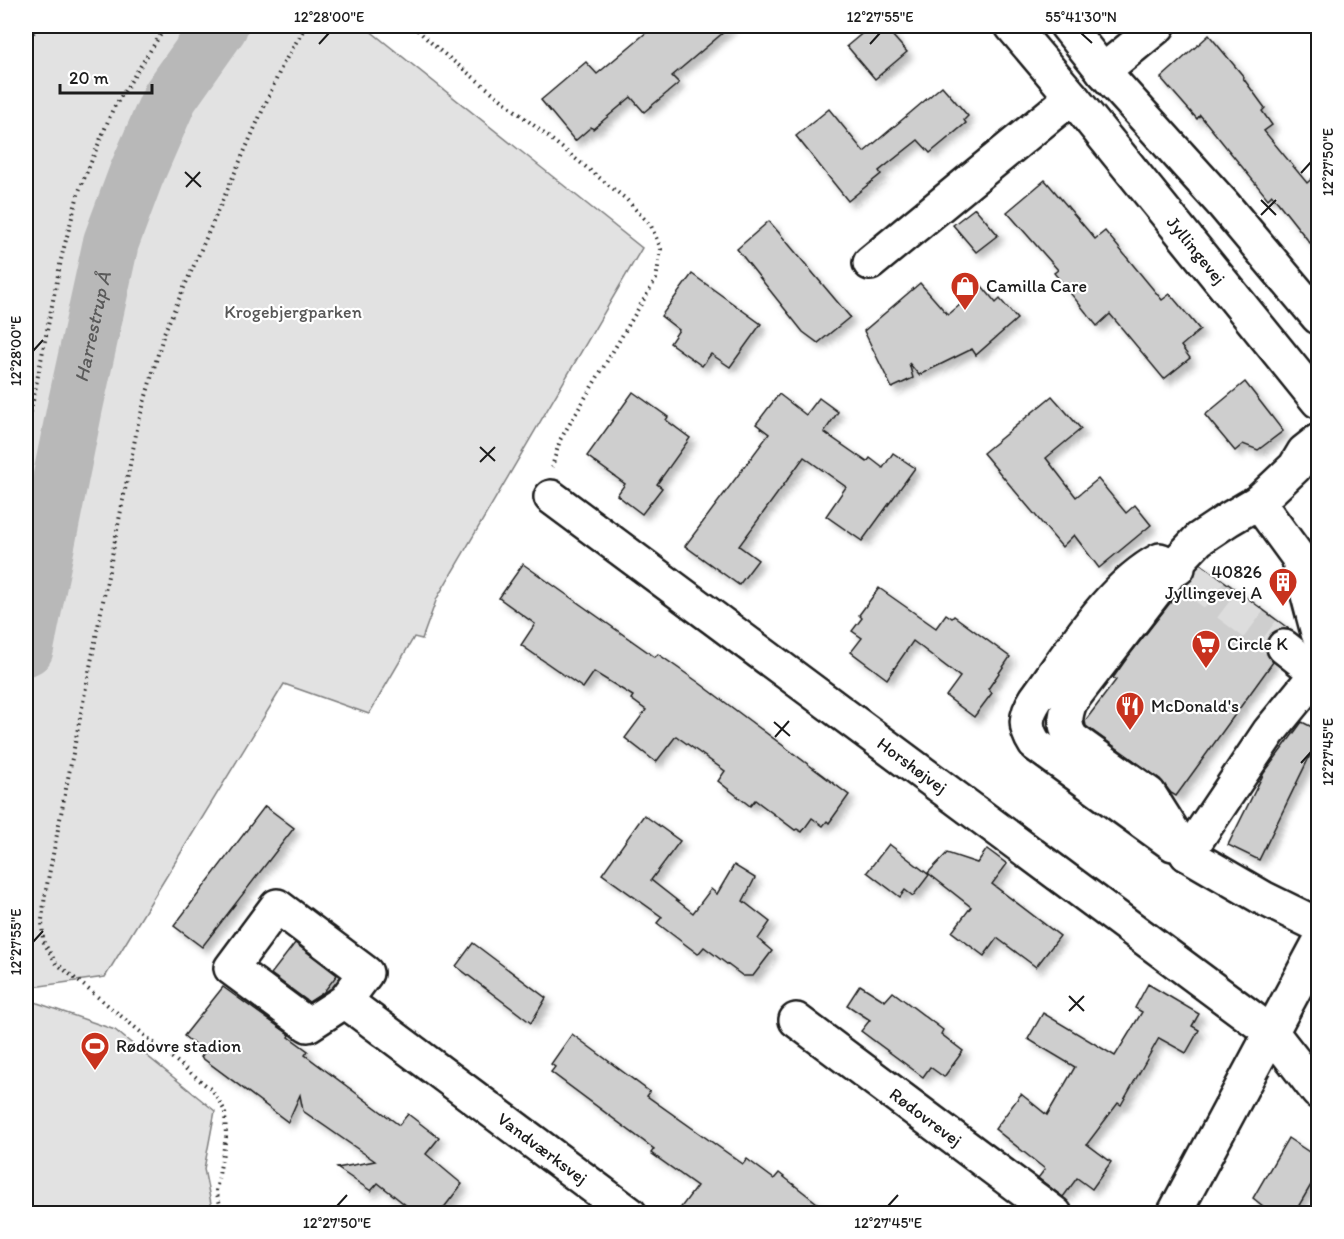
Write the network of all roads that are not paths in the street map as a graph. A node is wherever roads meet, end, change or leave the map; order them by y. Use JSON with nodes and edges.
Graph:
{"nodes":[{"id":1,"x":1012,"y":26,"type":"edge"},
{"id":2,"x":1067,"y":26,"type":"edge"},
{"id":3,"x":1158,"y":26,"type":"edge"},
{"id":4,"x":1103,"y":71,"type":"junction"},
{"id":5,"x":1072,"y":97,"type":"junction"},
{"id":6,"x":870,"y":264,"type":"dead end"},
{"id":7,"x":1318,"y":317,"type":"edge"},
{"id":8,"x":1318,"y":401,"type":"edge"},
{"id":9,"x":1318,"y":441,"type":"edge"},
{"id":10,"x":551,"y":497,"type":"road end"},
{"id":11,"x":1258,"y":502,"type":"junction"},
{"id":12,"x":1181,"y":571,"type":"junction"},
{"id":13,"x":1318,"y":633,"type":"edge"},
{"id":14,"x":1284,"y":647,"type":"tunnel mouth"},
{"id":15,"x":1318,"y":672,"type":"edge"},
{"id":16,"x":1187,"y":854,"type":"junction"},
{"id":17,"x":1318,"y":926,"type":"edge"},
{"id":18,"x":1318,"y":945,"type":"edge"},
{"id":19,"x":345,"y":1001,"type":"dead end"},
{"id":20,"x":796,"y":1020,"type":"dead end"},
{"id":21,"x":1272,"y":1033,"type":"junction"},
{"id":22,"x":1318,"y":1092,"type":"edge"},
{"id":23,"x":630,"y":1214,"type":"edge"},
{"id":24,"x":1055,"y":1214,"type":"edge"},
{"id":25,"x":1174,"y":1214,"type":"edge"}],
"edges":[{"from":1,"to":5,"type":"street","name":"Jyllingevej"},
{"from":2,"to":4,"type":"street"},
{"from":3,"to":4,"type":"street"},
{"from":4,"to":7,"type":"street"},
{"from":5,"to":6,"type":"street"},
{"from":5,"to":8,"type":"street","name":"Jyllingevej"},
{"from":9,"to":11,"type":"street"},
{"from":10,"to":21,"type":"street","name":"Horshøjvej"},
{"from":11,"to":12,"type":"street"},
{"from":11,"to":13,"type":"street"},
{"from":12,"to":16,"type":"street"},
{"from":12,"to":16,"type":"street"},
{"from":14,"to":15,"type":"street"},
{"from":15,"to":16,"type":"street"},
{"from":16,"to":17,"type":"street"},
{"from":18,"to":21,"type":"street"},
{"from":19,"to":23,"type":"street","name":"Vandværksvej"},
{"from":20,"to":24,"type":"street","name":"Rødovrevej"},
{"from":21,"to":22,"type":"street","name":"Horshøjvej"},
{"from":21,"to":25,"type":"street"}]}
